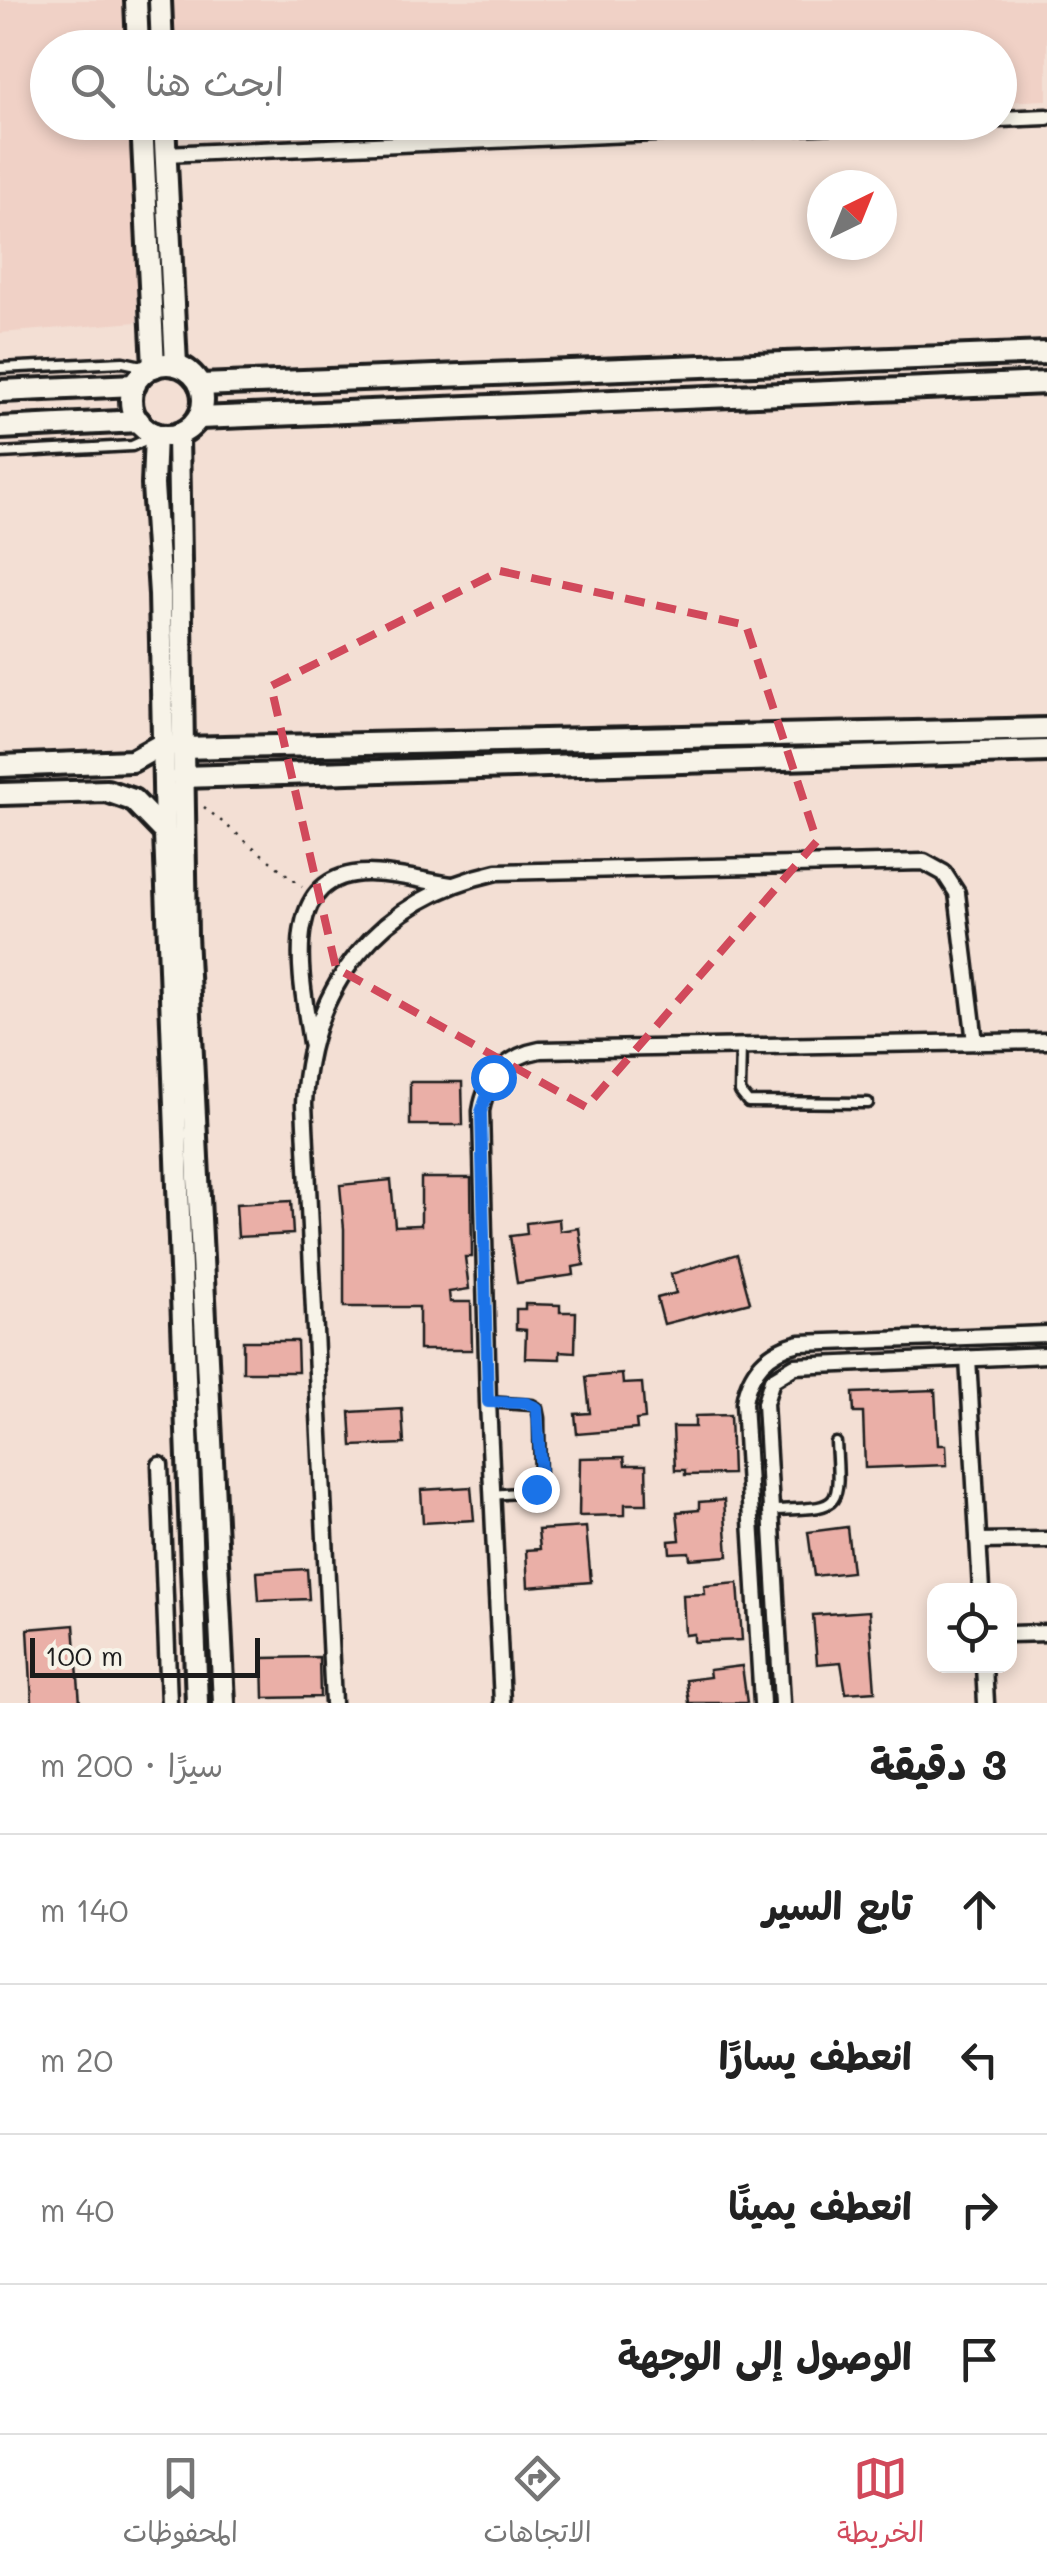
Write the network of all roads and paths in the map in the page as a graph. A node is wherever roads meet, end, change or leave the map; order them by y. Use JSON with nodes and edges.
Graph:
{"nodes":[{"id":1,"x":136,"y":0,"type":"edge"},
{"id":2,"x":160,"y":0,"type":"edge"},
{"id":3,"x":137,"y":30,"type":"edge"},
{"id":4,"x":161,"y":30,"type":"edge"},
{"id":5,"x":1047,"y":117,"type":"edge"},
{"id":6,"x":1017,"y":118,"type":"edge"},
{"id":7,"x":143,"y":140,"type":"edge"},
{"id":8,"x":165,"y":140,"type":"edge"},
{"id":9,"x":456,"y":140,"type":"edge"},
{"id":10,"x":165,"y":154,"type":"junction"},
{"id":11,"x":1037,"y":354,"type":"edge"},
{"id":12,"x":176,"y":365,"type":"junction"},
{"id":13,"x":0,"y":368,"type":"edge"},
{"id":14,"x":152,"y":368,"type":"junction"},
{"id":15,"x":333,"y":381,"type":"junction"},
{"id":16,"x":135,"y":384,"type":"junction"},
{"id":17,"x":200,"y":384,"type":"junction"},
{"id":18,"x":1038,"y":384,"type":"edge"},
{"id":19,"x":0,"y":391,"type":"edge"},
{"id":20,"x":333,"y":413,"type":"junction"},
{"id":21,"x":199,"y":418,"type":"junction"},
{"id":22,"x":0,"y":428,"type":"edge"},
{"id":23,"x":147,"y":429,"type":"junction"},
{"id":24,"x":178,"y":434,"type":"junction"},
{"id":25,"x":0,"y":453,"type":"edge"},
{"id":26,"x":160,"y":594,"type":"junction"},
{"id":27,"x":183,"y":594,"type":"junction"},
{"id":28,"x":1047,"y":729,"type":"edge"},
{"id":29,"x":173,"y":746,"type":"junction"},
{"id":30,"x":1047,"y":751,"type":"edge"},
{"id":31,"x":107,"y":764,"type":"junction"},
{"id":32,"x":0,"y":766,"type":"edge"},
{"id":33,"x":182,"y":783,"type":"junction"},
{"id":34,"x":107,"y":791,"type":"junction"},
{"id":35,"x":0,"y":794,"type":"edge"},
{"id":36,"x":165,"y":833,"type":"junction"},
{"id":37,"x":452,"y":885,"type":"junction"},
{"id":38,"x":315,"y":898,"type":"junction"},
{"id":39,"x":177,"y":935,"type":"junction"},
{"id":40,"x":1047,"y":1041,"type":"edge"},
{"id":41,"x":975,"y":1042,"type":"junction"},
{"id":42,"x":741,"y":1044,"type":"junction"},
{"id":43,"x":311,"y":1048,"type":"junction"},
{"id":44,"x":868,"y":1103,"type":"dead end"},
{"id":45,"x":1047,"y":1334,"type":"edge"},
{"id":46,"x":1047,"y":1355,"type":"edge"},
{"id":47,"x":968,"y":1358,"type":"junction"},
{"id":48,"x":488,"y":1402,"type":"junction"},
{"id":49,"x":836,"y":1443,"type":"dead end"},
{"id":50,"x":160,"y":1465,"type":"dead end"},
{"id":51,"x":492,"y":1494,"type":"junction"},
{"id":52,"x":772,"y":1510,"type":"junction"},
{"id":53,"x":1047,"y":1540,"type":"edge"},
{"id":54,"x":978,"y":1541,"type":"junction"},
{"id":55,"x":981,"y":1583,"type":"edge"},
{"id":56,"x":1017,"y":1634,"type":"edge"},
{"id":57,"x":1047,"y":1634,"type":"edge"},
{"id":58,"x":984,"y":1673,"type":"edge"},
{"id":59,"x":169,"y":1703,"type":"edge"},
{"id":60,"x":197,"y":1703,"type":"edge"},
{"id":61,"x":224,"y":1703,"type":"edge"},
{"id":62,"x":333,"y":1703,"type":"edge"},
{"id":63,"x":502,"y":1703,"type":"edge"},
{"id":64,"x":762,"y":1703,"type":"edge"},
{"id":65,"x":782,"y":1703,"type":"edge"},
{"id":66,"x":986,"y":1703,"type":"edge"}],
"edges":[{"from":1,"to":3,"type":"street"},
{"from":2,"to":4,"type":"street"},
{"from":5,"to":6,"type":"street"},
{"from":7,"to":14,"type":"street"},
{"from":8,"to":10,"type":"street"},
{"from":9,"to":10,"type":"street"},
{"from":10,"to":12,"type":"street"},
{"from":11,"to":15,"type":"street"},
{"from":11,"to":18,"type":"street"},
{"from":12,"to":14,"type":"street"},
{"from":12,"to":17,"type":"street"},
{"from":13,"to":14,"type":"lane"},
{"from":14,"to":16,"type":"street"},
{"from":15,"to":17,"type":"street"},
{"from":15,"to":20,"type":"street"},
{"from":16,"to":19,"type":"street"},
{"from":16,"to":23,"type":"street"},
{"from":17,"to":21,"type":"street"},
{"from":18,"to":20,"type":"street"},
{"from":20,"to":21,"type":"street"},
{"from":21,"to":24,"type":"street"},
{"from":22,"to":23,"type":"street"},
{"from":23,"to":24,"type":"street"},
{"from":23,"to":25,"type":"lane"},
{"from":23,"to":26,"type":"street"},
{"from":24,"to":27,"type":"street"},
{"from":26,"to":27,"type":"street"},
{"from":26,"to":29,"type":"street"},
{"from":27,"to":29,"type":"street"},
{"from":28,"to":29,"type":"street"},
{"from":29,"to":31,"type":"street"},
{"from":29,"to":33,"type":"street"},
{"from":29,"to":36,"type":"street"},
{"from":30,"to":33,"type":"street"},
{"from":31,"to":32,"type":"street"},
{"from":31,"to":34,"type":"street"},
{"from":33,"to":38,"type":"path"},
{"from":33,"to":39,"type":"street"},
{"from":34,"to":35,"type":"street"},
{"from":34,"to":36,"type":"street"},
{"from":36,"to":39,"type":"street"},
{"from":37,"to":38,"type":"street"},
{"from":37,"to":41,"type":"street"},
{"from":37,"to":43,"type":"street"},
{"from":38,"to":43,"type":"street"},
{"from":39,"to":60,"type":"street"},
{"from":39,"to":61,"type":"street"},
{"from":40,"to":41,"type":"street"},
{"from":41,"to":42,"type":"street"},
{"from":42,"to":44,"type":"lane"},
{"from":42,"to":48,"type":"street"},
{"from":43,"to":62,"type":"street"},
{"from":45,"to":64,"type":"street"},
{"from":46,"to":47,"type":"street"},
{"from":47,"to":52,"type":"street"},
{"from":47,"to":54,"type":"street"},
{"from":48,"to":51,"type":"street"},
{"from":48,"to":51,"type":"lane"},
{"from":49,"to":52,"type":"lane"},
{"from":50,"to":59,"type":"street"},
{"from":51,"to":63,"type":"street"},
{"from":52,"to":65,"type":"street"},
{"from":53,"to":54,"type":"street"},
{"from":54,"to":55,"type":"street"},
{"from":56,"to":57,"type":"street"},
{"from":58,"to":66,"type":"street"}]}
